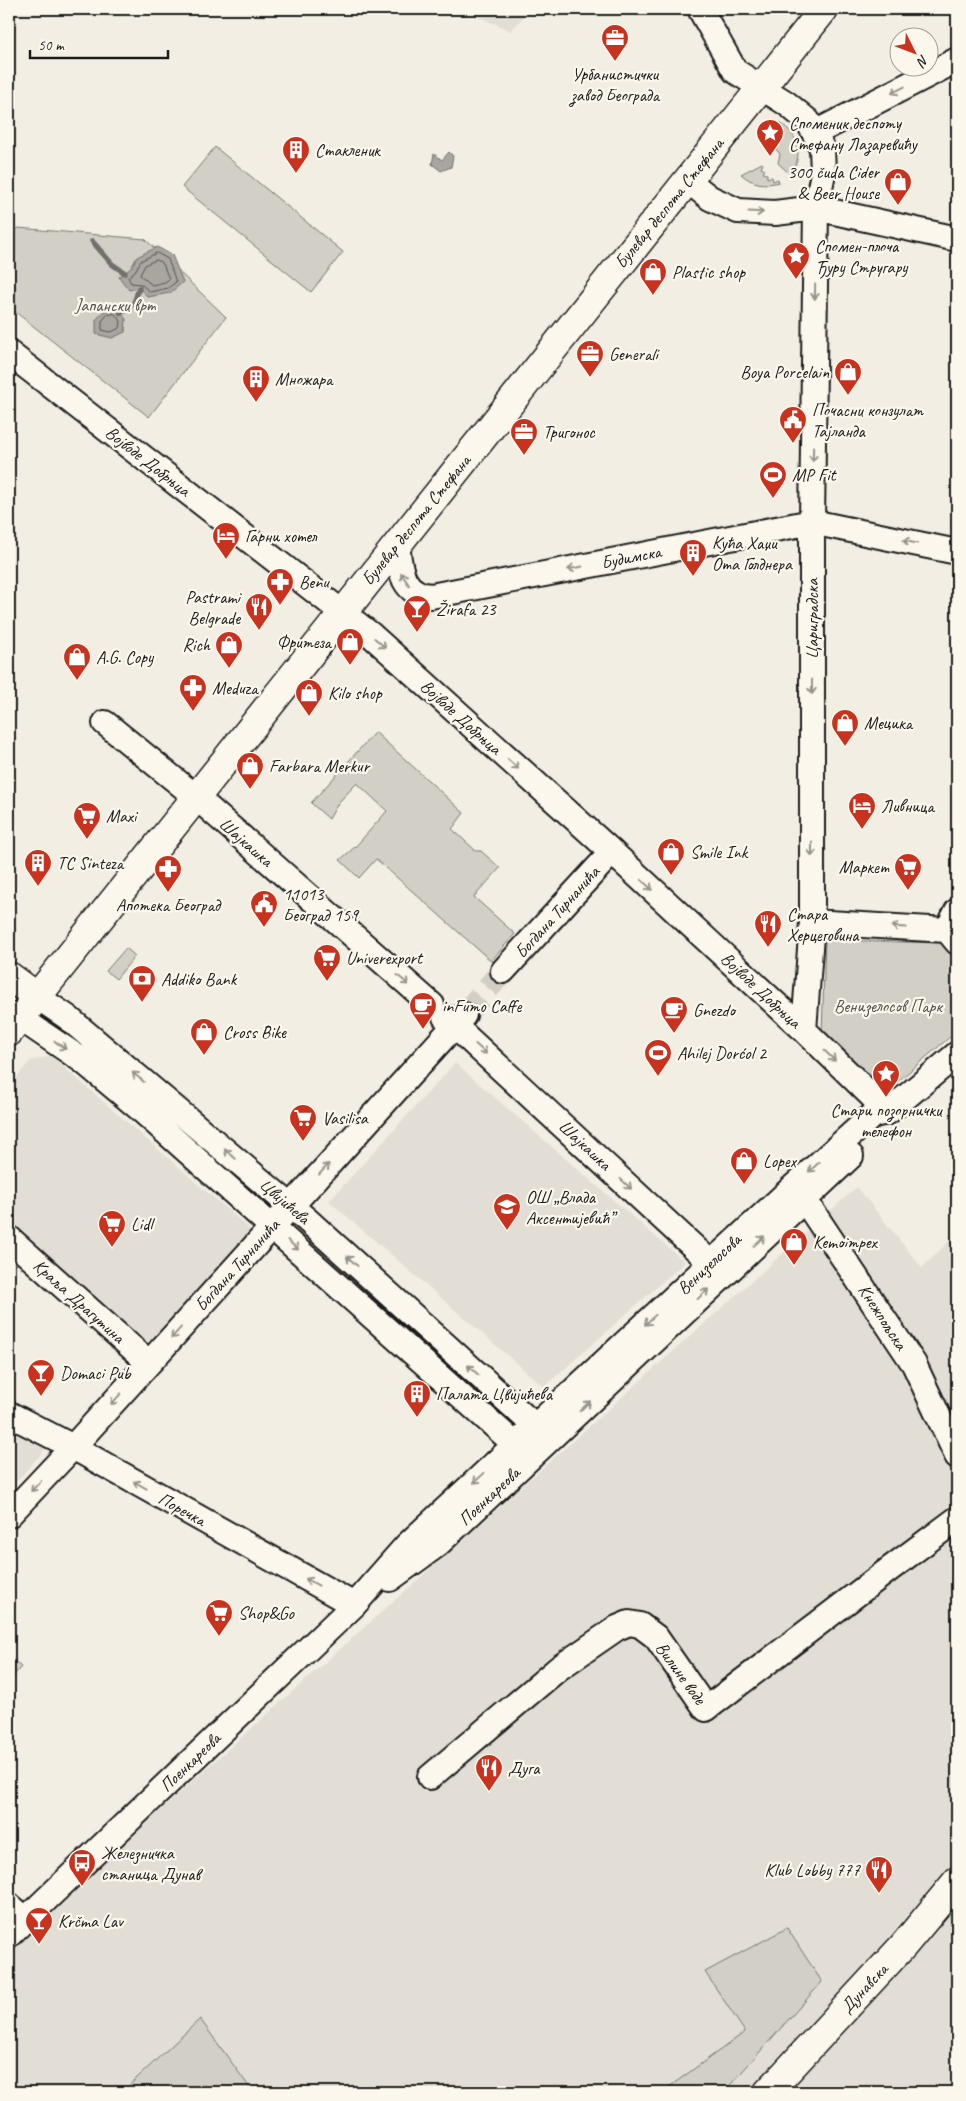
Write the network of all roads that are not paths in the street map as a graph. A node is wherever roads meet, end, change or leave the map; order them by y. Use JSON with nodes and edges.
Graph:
{"nodes":[{"id":1,"x":700,"y":9,"type":"edge"},
{"id":2,"x":824,"y":9,"type":"edge"},
{"id":3,"x":957,"y":60,"type":"edge"},
{"id":4,"x":761,"y":87,"type":"junction"},
{"id":5,"x":815,"y":133,"type":"junction"},
{"id":6,"x":687,"y":180,"type":"junction"},
{"id":7,"x":816,"y":208,"type":"junction"},
{"id":8,"x":957,"y":239,"type":"edge"},
{"id":9,"x":9,"y":353,"type":"edge"},
{"id":10,"x":812,"y":522,"type":"junction"},
{"id":11,"x":396,"y":545,"type":"junction"},
{"id":12,"x":957,"y":552,"type":"edge"},
{"id":13,"x":342,"y":613,"type":"junction"},
{"id":14,"x":106,"y":723,"type":"dead end"},
{"id":15,"x":196,"y":797,"type":"junction"},
{"id":16,"x":612,"y":852,"type":"junction"},
{"id":17,"x":812,"y":922,"type":"junction"},
{"id":18,"x":954,"y":928,"type":"edge"},
{"id":19,"x":503,"y":971,"type":"tunnel mouth"},
{"id":20,"x":9,"y":976,"type":"edge"},
{"id":21,"x":36,"y":996,"type":"junction"},
{"id":22,"x":449,"y":1016,"type":"junction"},
{"id":23,"x":12,"y":1020,"type":"edge"},
{"id":24,"x":804,"y":1030,"type":"junction"},
{"id":25,"x":957,"y":1054,"type":"edge"},
{"id":26,"x":888,"y":1112,"type":"junction"},
{"id":27,"x":798,"y":1193,"type":"junction"},
{"id":28,"x":290,"y":1205,"type":"junction"},
{"id":29,"x":272,"y":1226,"type":"junction"},
{"id":30,"x":9,"y":1238,"type":"edge"},
{"id":31,"x":717,"y":1269,"type":"junction"},
{"id":32,"x":149,"y":1363,"type":"junction"},
{"id":33,"x":9,"y":1414,"type":"edge"},
{"id":34,"x":542,"y":1433,"type":"junction"},
{"id":35,"x":522,"y":1451,"type":"junction"},
{"id":36,"x":68,"y":1452,"type":"junction"},
{"id":37,"x":957,"y":1456,"type":"edge"},
{"id":38,"x":9,"y":1515,"type":"edge"},
{"id":39,"x":957,"y":1519,"type":"edge"},
{"id":40,"x":354,"y":1606,"type":"junction"},
{"id":41,"x":430,"y":1777,"type":"dead end"},
{"id":42,"x":957,"y":1881,"type":"edge"},
{"id":43,"x":14,"y":1920,"type":"edge"},
{"id":44,"x":768,"y":2092,"type":"edge"}],
"edges":[{"from":1,"to":4,"type":"street"},
{"from":2,"to":4,"type":"main road","name":"Булевар деспота Стефана"},
{"from":3,"to":5,"type":"street","one_way":true},
{"from":4,"to":5,"type":"street"},
{"from":4,"to":6,"type":"main road","name":"Булевар деспота Стефана"},
{"from":5,"to":7,"type":"street","name":"Цариградска"},
{"from":6,"to":7,"type":"street","one_way":true},
{"from":6,"to":11,"type":"main road","name":"Булевар деспота Стефана"},
{"from":7,"to":8,"type":"street"},
{"from":7,"to":10,"type":"street","name":"Цариградска","one_way":true},
{"from":9,"to":13,"type":"street","name":"Војводе Добрњца"},
{"from":10,"to":11,"type":"street","name":"Будимска","one_way":true},
{"from":12,"to":10,"type":"street","name":"Будимска","one_way":true},
{"from":10,"to":17,"type":"street","name":"Цариградска","one_way":true},
{"from":11,"to":13,"type":"main road","name":"Булевар деспота Стефана"},
{"from":13,"to":15,"type":"main road","name":"Булевар деспота Стефана"},
{"from":13,"to":16,"type":"street","name":"Војводе Добрњца","one_way":true},
{"from":14,"to":15,"type":"street","name":"Шајкашка"},
{"from":15,"to":21,"type":"main road","name":"Булевар деспота Стефана"},
{"from":15,"to":22,"type":"street","name":"Шајкашка","one_way":true},
{"from":16,"to":19,"type":"street","name":"Богдана Тирнанића"},
{"from":16,"to":24,"type":"street","name":"Војводе Добрњца","one_way":true},
{"from":18,"to":17,"type":"street","one_way":true},
{"from":17,"to":24,"type":"street","name":"Цариградска"},
{"from":20,"to":21,"type":"main road","name":"Цвијићева"},
{"from":21,"to":23,"type":"main road","name":"Булевар деспота Стефана"},
{"from":28,"to":21,"type":"street","name":"Цвијићева","one_way":true},
{"from":28,"to":22,"type":"street","name":"Богдана Тирнанића","one_way":true},
{"from":22,"to":31,"type":"street","name":"Шајкашка","one_way":true},
{"from":23,"to":29,"type":"street","name":"Цвијићева","one_way":true},
{"from":24,"to":26,"type":"street","name":"Војводе Добрњца","one_way":true},
{"from":25,"to":26,"type":"street","name":"Венизелосова"},
{"from":26,"to":27,"type":"street","name":"Венизелосова"},
{"from":27,"to":31,"type":"street","name":"Венизелосова"},
{"from":27,"to":37,"type":"street","name":"Кнежпољска"},
{"from":28,"to":29,"type":"street","name":"Богдана Тирнанића"},
{"from":34,"to":28,"type":"street","name":"Цвијићева","one_way":true},
{"from":29,"to":32,"type":"street","name":"Богдана Тирнанића","one_way":true},
{"from":29,"to":35,"type":"street","name":"Цвијићева","one_way":true},
{"from":30,"to":32,"type":"street","name":"Краља Драгутина"},
{"from":31,"to":34,"type":"street","name":"Венизелосова"},
{"from":32,"to":36,"type":"street","name":"Богдана Тирнанића","one_way":true},
{"from":33,"to":36,"type":"street","name":"Поречка"},
{"from":34,"to":35,"type":"street","name":"Поенкареова"},
{"from":35,"to":40,"type":"street","name":"Поенкареова"},
{"from":36,"to":38,"type":"street","name":"Богдана Тирнанића","one_way":true},
{"from":40,"to":36,"type":"street","name":"Поречка","one_way":true},
{"from":39,"to":41,"type":"street","name":"Вилине воде"},
{"from":40,"to":43,"type":"street","name":"Поенкареова"},
{"from":42,"to":44,"type":"main road","name":"Дунавска"}]}
